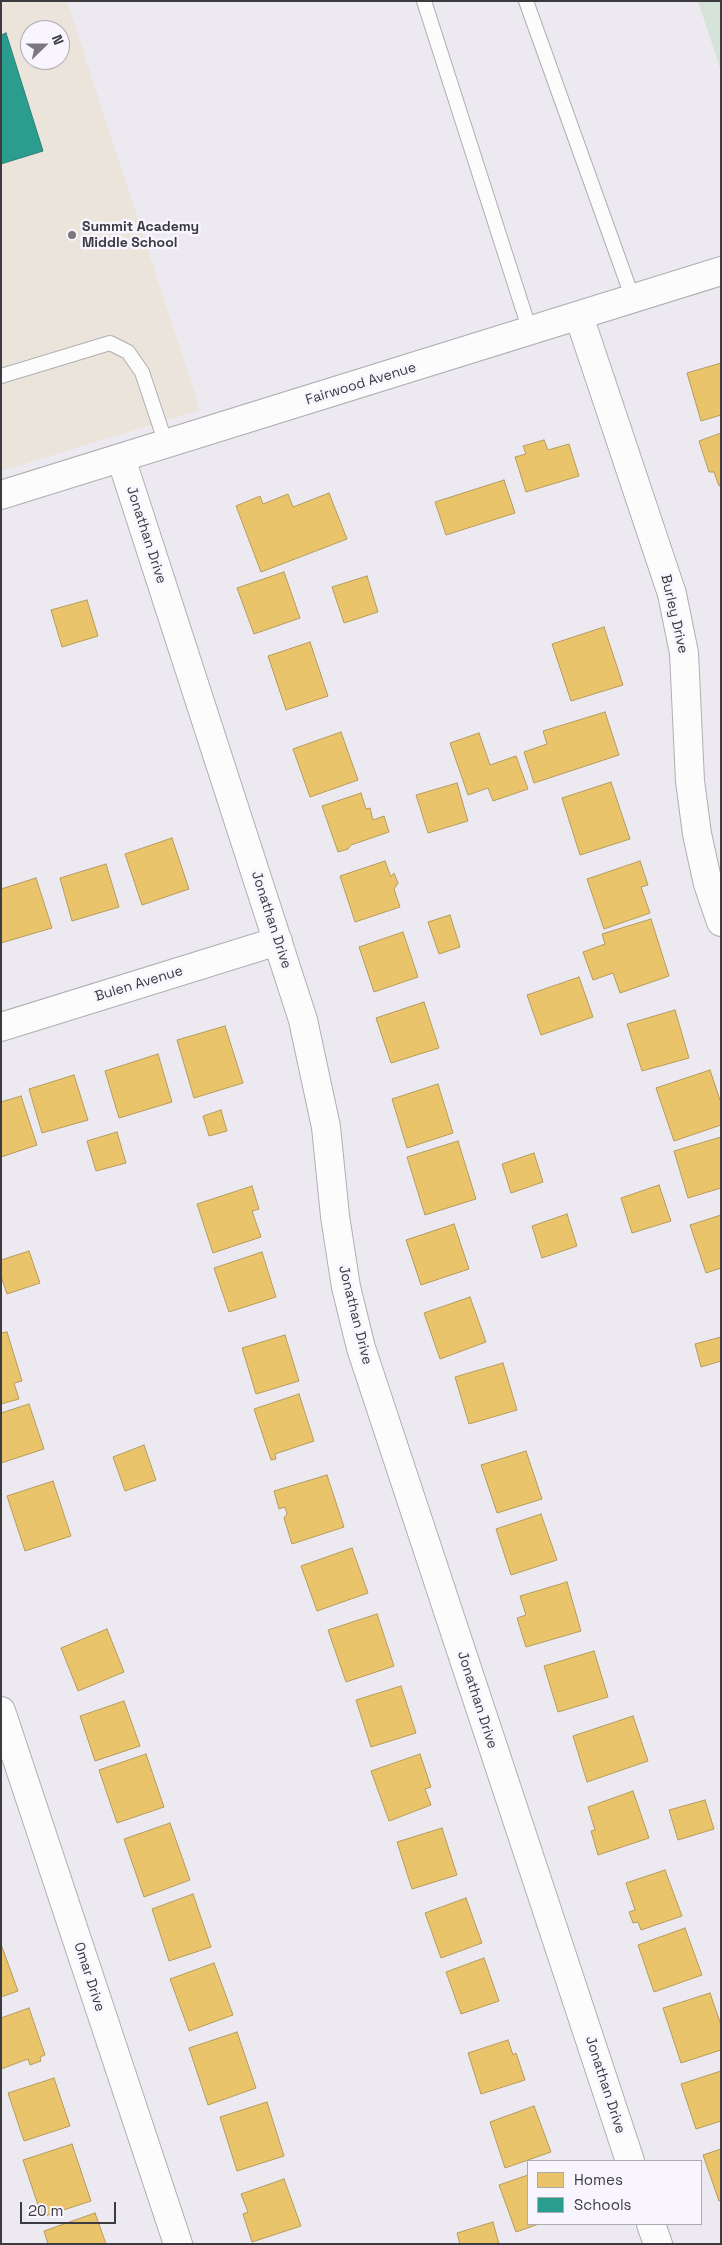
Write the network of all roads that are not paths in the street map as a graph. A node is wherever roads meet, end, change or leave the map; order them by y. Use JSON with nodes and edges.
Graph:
{"nodes":[{"id":1,"x":424,"y":1,"type":"edge"},
{"id":2,"x":526,"y":1,"type":"edge"},
{"id":3,"x":721,"y":271,"type":"edge"},
{"id":4,"x":633,"y":299,"type":"junction"},
{"id":5,"x":579,"y":316,"type":"junction"},
{"id":6,"x":530,"y":331,"type":"junction"},
{"id":7,"x":1,"y":376,"type":"edge"},
{"id":8,"x":166,"y":444,"type":"junction"},
{"id":9,"x":121,"y":458,"type":"junction"},
{"id":10,"x":1,"y":495,"type":"edge"},
{"id":11,"x":721,"y":922,"type":"edge"},
{"id":12,"x":278,"y":942,"type":"junction"},
{"id":13,"x":1,"y":1027,"type":"edge"},
{"id":14,"x":1,"y":1711,"type":"edge"},
{"id":15,"x":630,"y":2160,"type":"edge"},
{"id":16,"x":651,"y":2225,"type":"edge"},
{"id":17,"x":178,"y":2244,"type":"edge"},
{"id":18,"x":658,"y":2244,"type":"edge"}],
"edges":[{"from":1,"to":6,"type":"lane"},
{"from":2,"to":4,"type":"lane"},
{"from":3,"to":4,"type":"street","name":"Fairwood Avenue"},
{"from":4,"to":5,"type":"street","name":"Fairwood Avenue"},
{"from":5,"to":6,"type":"street","name":"Fairwood Avenue"},
{"from":5,"to":11,"type":"street","name":"Burley Drive"},
{"from":6,"to":8,"type":"street","name":"Fairwood Avenue"},
{"from":7,"to":8,"type":"lane"},
{"from":8,"to":9,"type":"street","name":"Fairwood Avenue"},
{"from":9,"to":10,"type":"street","name":"Fairwood Avenue"},
{"from":9,"to":12,"type":"street","name":"Jonathan Drive"},
{"from":12,"to":13,"type":"street","name":"Bulen Avenue"},
{"from":12,"to":15,"type":"street","name":"Jonathan Drive"},
{"from":14,"to":17,"type":"street","name":"Omar Drive"},
{"from":16,"to":18,"type":"street"}]}
